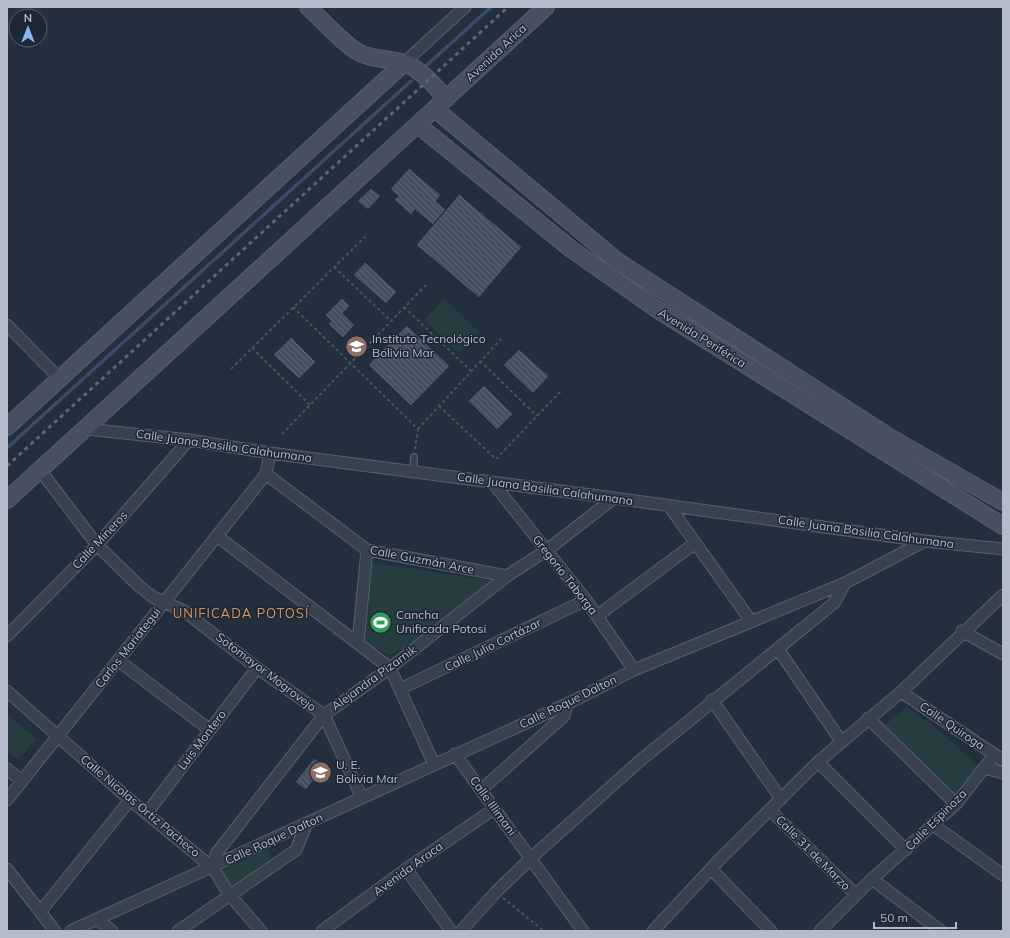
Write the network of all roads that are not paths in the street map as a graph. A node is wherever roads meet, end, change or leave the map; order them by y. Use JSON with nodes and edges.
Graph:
{"nodes":[{"id":1,"x":308,"y":7,"type":"edge"},
{"id":2,"x":465,"y":7,"type":"edge"},
{"id":3,"x":546,"y":7,"type":"edge"},
{"id":4,"x":404,"y":63,"type":"junction"},
{"id":5,"x":441,"y":104,"type":"junction"},
{"id":6,"x":418,"y":125,"type":"junction"},
{"id":7,"x":7,"y":325,"type":"edge"},
{"id":8,"x":59,"y":378,"type":"junction"},
{"id":9,"x":7,"y":427,"type":"edge"},
{"id":10,"x":87,"y":429,"type":"junction"},
{"id":11,"x":189,"y":440,"type":"junction"},
{"id":12,"x":270,"y":453,"type":"junction"},
{"id":13,"x":414,"y":456,"type":"road end"},
{"id":14,"x":40,"y":470,"type":"junction"},
{"id":15,"x":413,"y":471,"type":"junction"},
{"id":16,"x":266,"y":474,"type":"junction"},
{"id":17,"x":493,"y":483,"type":"junction"},
{"id":18,"x":614,"y":498,"type":"junction"},
{"id":19,"x":7,"y":500,"type":"edge"},
{"id":20,"x":1003,"y":502,"type":"edge"},
{"id":21,"x":669,"y":506,"type":"junction"},
{"id":22,"x":1003,"y":526,"type":"edge"},
{"id":23,"x":218,"y":536,"type":"junction"},
{"id":24,"x":925,"y":541,"type":"junction"},
{"id":25,"x":695,"y":543,"type":"junction"},
{"id":26,"x":97,"y":546,"type":"junction"},
{"id":27,"x":1003,"y":549,"type":"edge"},
{"id":28,"x":367,"y":550,"type":"junction"},
{"id":29,"x":546,"y":550,"type":"junction"},
{"id":30,"x":507,"y":576,"type":"junction"},
{"id":31,"x":845,"y":583,"type":"junction"},
{"id":32,"x":1003,"y":595,"type":"edge"},
{"id":33,"x":586,"y":600,"type":"junction"},
{"id":34,"x":164,"y":601,"type":"junction"},
{"id":35,"x":597,"y":616,"type":"junction"},
{"id":36,"x":751,"y":621,"type":"junction"},
{"id":37,"x":962,"y":631,"type":"junction"},
{"id":38,"x":7,"y":636,"type":"edge"},
{"id":39,"x":358,"y":643,"type":"junction"},
{"id":40,"x":778,"y":649,"type":"junction"},
{"id":41,"x":1003,"y":654,"type":"edge"},
{"id":42,"x":119,"y":661,"type":"junction"},
{"id":43,"x":257,"y":668,"type":"junction"},
{"id":44,"x":390,"y":668,"type":"junction"},
{"id":45,"x":634,"y":670,"type":"junction"},
{"id":46,"x":400,"y":689,"type":"junction"},
{"id":47,"x":7,"y":691,"type":"edge"},
{"id":48,"x":901,"y":692,"type":"junction"},
{"id":49,"x":712,"y":700,"type":"junction"},
{"id":50,"x":567,"y":704,"type":"junction"},
{"id":51,"x":324,"y":715,"type":"junction"},
{"id":52,"x":868,"y":718,"type":"junction"},
{"id":53,"x":210,"y":730,"type":"junction"},
{"id":54,"x":58,"y":736,"type":"junction"},
{"id":55,"x":841,"y":742,"type":"junction"},
{"id":56,"x":455,"y":754,"type":"junction"},
{"id":57,"x":999,"y":757,"type":"edge"},
{"id":58,"x":818,"y":762,"type":"junction"},
{"id":59,"x":434,"y":764,"type":"junction"},
{"id":60,"x":984,"y":768,"type":"junction"},
{"id":61,"x":7,"y":769,"type":"edge"},
{"id":62,"x":1003,"y":774,"type":"edge"},
{"id":63,"x":22,"y":781,"type":"junction"},
{"id":64,"x":481,"y":790,"type":"junction"},
{"id":65,"x":362,"y":798,"type":"junction"},
{"id":66,"x":781,"y":799,"type":"junction"},
{"id":67,"x":7,"y":800,"type":"edge"},
{"id":68,"x":130,"y":800,"type":"junction"},
{"id":69,"x":956,"y":804,"type":"junction"},
{"id":70,"x":494,"y":809,"type":"junction"},
{"id":71,"x":770,"y":810,"type":"junction"},
{"id":72,"x":147,"y":813,"type":"junction"},
{"id":73,"x":308,"y":823,"type":"junction"},
{"id":74,"x":932,"y":824,"type":"junction"},
{"id":75,"x":906,"y":850,"type":"junction"},
{"id":76,"x":531,"y":858,"type":"junction"},
{"id":77,"x":213,"y":868,"type":"junction"},
{"id":78,"x":7,"y":869,"type":"edge"},
{"id":79,"x":406,"y":870,"type":"junction"},
{"id":80,"x":712,"y":870,"type":"junction"},
{"id":81,"x":1003,"y":875,"type":"edge"},
{"id":82,"x":872,"y":879,"type":"junction"},
{"id":83,"x":229,"y":894,"type":"junction"},
{"id":84,"x":856,"y":895,"type":"junction"},
{"id":85,"x":41,"y":911,"type":"junction"},
{"id":86,"x":98,"y":920,"type":"junction"},
{"id":87,"x":55,"y":931,"type":"edge"},
{"id":88,"x":71,"y":931,"type":"edge"},
{"id":89,"x":112,"y":931,"type":"edge"},
{"id":90,"x":178,"y":931,"type":"edge"},
{"id":91,"x":261,"y":931,"type":"edge"},
{"id":92,"x":322,"y":931,"type":"edge"},
{"id":93,"x":451,"y":931,"type":"edge"},
{"id":94,"x":461,"y":931,"type":"edge"},
{"id":95,"x":583,"y":931,"type":"edge"},
{"id":96,"x":653,"y":931,"type":"edge"},
{"id":97,"x":771,"y":931,"type":"edge"},
{"id":98,"x":820,"y":931,"type":"edge"},
{"id":99,"x":941,"y":931,"type":"edge"}],
"edges":[{"from":1,"to":4,"type":"street","name":"Avenida Periférica"},
{"from":2,"to":4,"type":"street"},
{"from":3,"to":5,"type":"street","name":"Avenida Arica"},
{"from":4,"to":5,"type":"street","name":"Avenida Periférica"},
{"from":4,"to":8,"type":"street"},
{"from":5,"to":6,"type":"street","name":"Avenida Arica"},
{"from":5,"to":20,"type":"street","name":"Avenida Periférica"},
{"from":6,"to":10,"type":"street","name":"Avenida Arica"},
{"from":6,"to":22,"type":"street","name":"Avenida Periférica"},
{"from":7,"to":8,"type":"street"},
{"from":8,"to":9,"type":"street"},
{"from":10,"to":11,"type":"street","name":"Calle Juana Basilia Calahumana"},
{"from":10,"to":14,"type":"street","name":"Avenida Arica"},
{"from":11,"to":12,"type":"street","name":"Calle Juana Basilia Calahumana"},
{"from":11,"to":26,"type":"street","name":"Calle Mineros"},
{"from":12,"to":15,"type":"street","name":"Calle Juana Basilia Calahumana"},
{"from":12,"to":16,"type":"street","name":"Carlos Mariategui"},
{"from":13,"to":15,"type":"lane"},
{"from":14,"to":19,"type":"street","name":"Avenida Arica"},
{"from":14,"to":26,"type":"street","name":"Sotomayor Mogrovejo"},
{"from":15,"to":17,"type":"street","name":"Calle Juana Basilia Calahumana"},
{"from":16,"to":23,"type":"street","name":"Carlos Mariategui"},
{"from":16,"to":28,"type":"street","name":"Calle Guzmán Arce"},
{"from":17,"to":18,"type":"street","name":"Calle Juana Basilia Calahumana"},
{"from":17,"to":29,"type":"street","name":"Gregorio Taborga"},
{"from":18,"to":21,"type":"street","name":"Calle Juana Basilia Calahumana"},
{"from":18,"to":29,"type":"street","name":"Alejandra Pizarnik"},
{"from":21,"to":24,"type":"street","name":"Calle Juana Basilia Calahumana"},
{"from":21,"to":25,"type":"street"},
{"from":23,"to":34,"type":"street","name":"Carlos Mariategui"},
{"from":23,"to":39,"type":"street"},
{"from":24,"to":27,"type":"street","name":"Calle Juana Basilia Calahumana"},
{"from":24,"to":31,"type":"street","name":"Calle Roque Dalton"},
{"from":25,"to":35,"type":"street"},
{"from":25,"to":36,"type":"street"},
{"from":26,"to":34,"type":"street","name":"Sotomayor Mogrovejo"},
{"from":26,"to":38,"type":"street","name":"Calle Mineros"},
{"from":28,"to":30,"type":"street","name":"Calle Guzmán Arce"},
{"from":28,"to":39,"type":"street"},
{"from":29,"to":30,"type":"street","name":"Alejandra Pizarnik"},
{"from":29,"to":33,"type":"street","name":"Gregorio Taborga"},
{"from":30,"to":44,"type":"street","name":"Alejandra Pizarnik"},
{"from":31,"to":36,"type":"street","name":"Calle Roque Dalton"},
{"from":31,"to":40,"type":"street"},
{"from":32,"to":37,"type":"street"},
{"from":33,"to":35,"type":"street","name":"Gregorio Taborga"},
{"from":33,"to":46,"type":"street","name":"Calle Julio Cortázar"},
{"from":34,"to":42,"type":"street","name":"Carlos Mariategui"},
{"from":34,"to":43,"type":"street","name":"Sotomayor Mogrovejo"},
{"from":35,"to":45,"type":"street","name":"Gregorio Taborga"},
{"from":36,"to":45,"type":"street","name":"Calle Roque Dalton"},
{"from":37,"to":41,"type":"street"},
{"from":37,"to":48,"type":"street"},
{"from":39,"to":44,"type":"street"},
{"from":40,"to":49,"type":"street"},
{"from":40,"to":55,"type":"street"},
{"from":42,"to":53,"type":"street"},
{"from":42,"to":54,"type":"street","name":"Carlos Mariategui"},
{"from":43,"to":51,"type":"street","name":"Sotomayor Mogrovejo"},
{"from":43,"to":53,"type":"street","name":"Luis Montero"},
{"from":44,"to":46,"type":"street"},
{"from":44,"to":51,"type":"street","name":"Alejandra Pizarnik"},
{"from":45,"to":50,"type":"street","name":"Calle Roque Dalton"},
{"from":46,"to":59,"type":"street"},
{"from":47,"to":54,"type":"street","name":"Calle Nicolas Ortiz Pacheco"},
{"from":48,"to":52,"type":"street"},
{"from":48,"to":57,"type":"street","name":"Calle Quiroga"},
{"from":49,"to":66,"type":"street"},
{"from":49,"to":76,"type":"street"},
{"from":50,"to":56,"type":"street","name":"Calle Roque Dalton"},
{"from":50,"to":64,"type":"street"},
{"from":51,"to":65,"type":"street","name":"Sotomayor Mogrovejo"},
{"from":51,"to":77,"type":"street","name":"Alejandra Pizarnik"},
{"from":52,"to":55,"type":"street"},
{"from":52,"to":69,"type":"street"},
{"from":53,"to":72,"type":"street","name":"Luis Montero"},
{"from":54,"to":63,"type":"street","name":"Carlos Mariategui"},
{"from":54,"to":68,"type":"street","name":"Calle Nicolas Ortiz Pacheco"},
{"from":55,"to":58,"type":"street"},
{"from":56,"to":59,"type":"street","name":"Calle Roque Dalton"},
{"from":56,"to":64,"type":"street","name":"Calle Illimani"},
{"from":57,"to":60,"type":"street","name":"Calle Espinoza"},
{"from":58,"to":66,"type":"street"},
{"from":58,"to":75,"type":"street"},
{"from":59,"to":65,"type":"street","name":"Calle Roque Dalton"},
{"from":60,"to":62,"type":"street"},
{"from":60,"to":69,"type":"street","name":"Calle Espinoza"},
{"from":61,"to":63,"type":"street"},
{"from":63,"to":67,"type":"street","name":"Carlos Mariategui"},
{"from":64,"to":70,"type":"street","name":"Calle Illimani"},
{"from":65,"to":73,"type":"street","name":"Calle Roque Dalton"},
{"from":66,"to":71,"type":"street"},
{"from":68,"to":72,"type":"street","name":"Calle Nicolas Ortiz Pacheco"},
{"from":68,"to":85,"type":"street"},
{"from":69,"to":74,"type":"street","name":"Calle Espinoza"},
{"from":70,"to":76,"type":"street","name":"Calle Illimani"},
{"from":70,"to":79,"type":"street","name":"Avenida Araca"},
{"from":71,"to":80,"type":"street"},
{"from":71,"to":84,"type":"street","name":"Calle 31 de Marzo"},
{"from":72,"to":77,"type":"street","name":"Calle Nicolas Ortiz Pacheco"},
{"from":73,"to":77,"type":"street","name":"Calle Roque Dalton"},
{"from":73,"to":83,"type":"street"},
{"from":74,"to":75,"type":"street","name":"Calle Espinoza"},
{"from":74,"to":81,"type":"street"},
{"from":75,"to":82,"type":"street","name":"Calle Espinoza"},
{"from":76,"to":94,"type":"street"},
{"from":76,"to":95,"type":"street","name":"Calle Illimani"},
{"from":77,"to":83,"type":"street","name":"Calle Nicolas Ortiz Pacheco"},
{"from":77,"to":86,"type":"street","name":"Calle Roque Dalton"},
{"from":78,"to":85,"type":"street"},
{"from":79,"to":92,"type":"street","name":"Avenida Araca"},
{"from":79,"to":93,"type":"street"},
{"from":80,"to":96,"type":"street"},
{"from":80,"to":97,"type":"street"},
{"from":82,"to":84,"type":"street","name":"Calle Espinoza"},
{"from":82,"to":99,"type":"street"},
{"from":83,"to":90,"type":"street"},
{"from":83,"to":91,"type":"street","name":"Calle Nicolas Ortiz Pacheco"},
{"from":84,"to":98,"type":"street","name":"Calle Espinoza"},
{"from":85,"to":87,"type":"street"},
{"from":86,"to":88,"type":"street","name":"Calle Roque Dalton"},
{"from":86,"to":89,"type":"street"}]}
